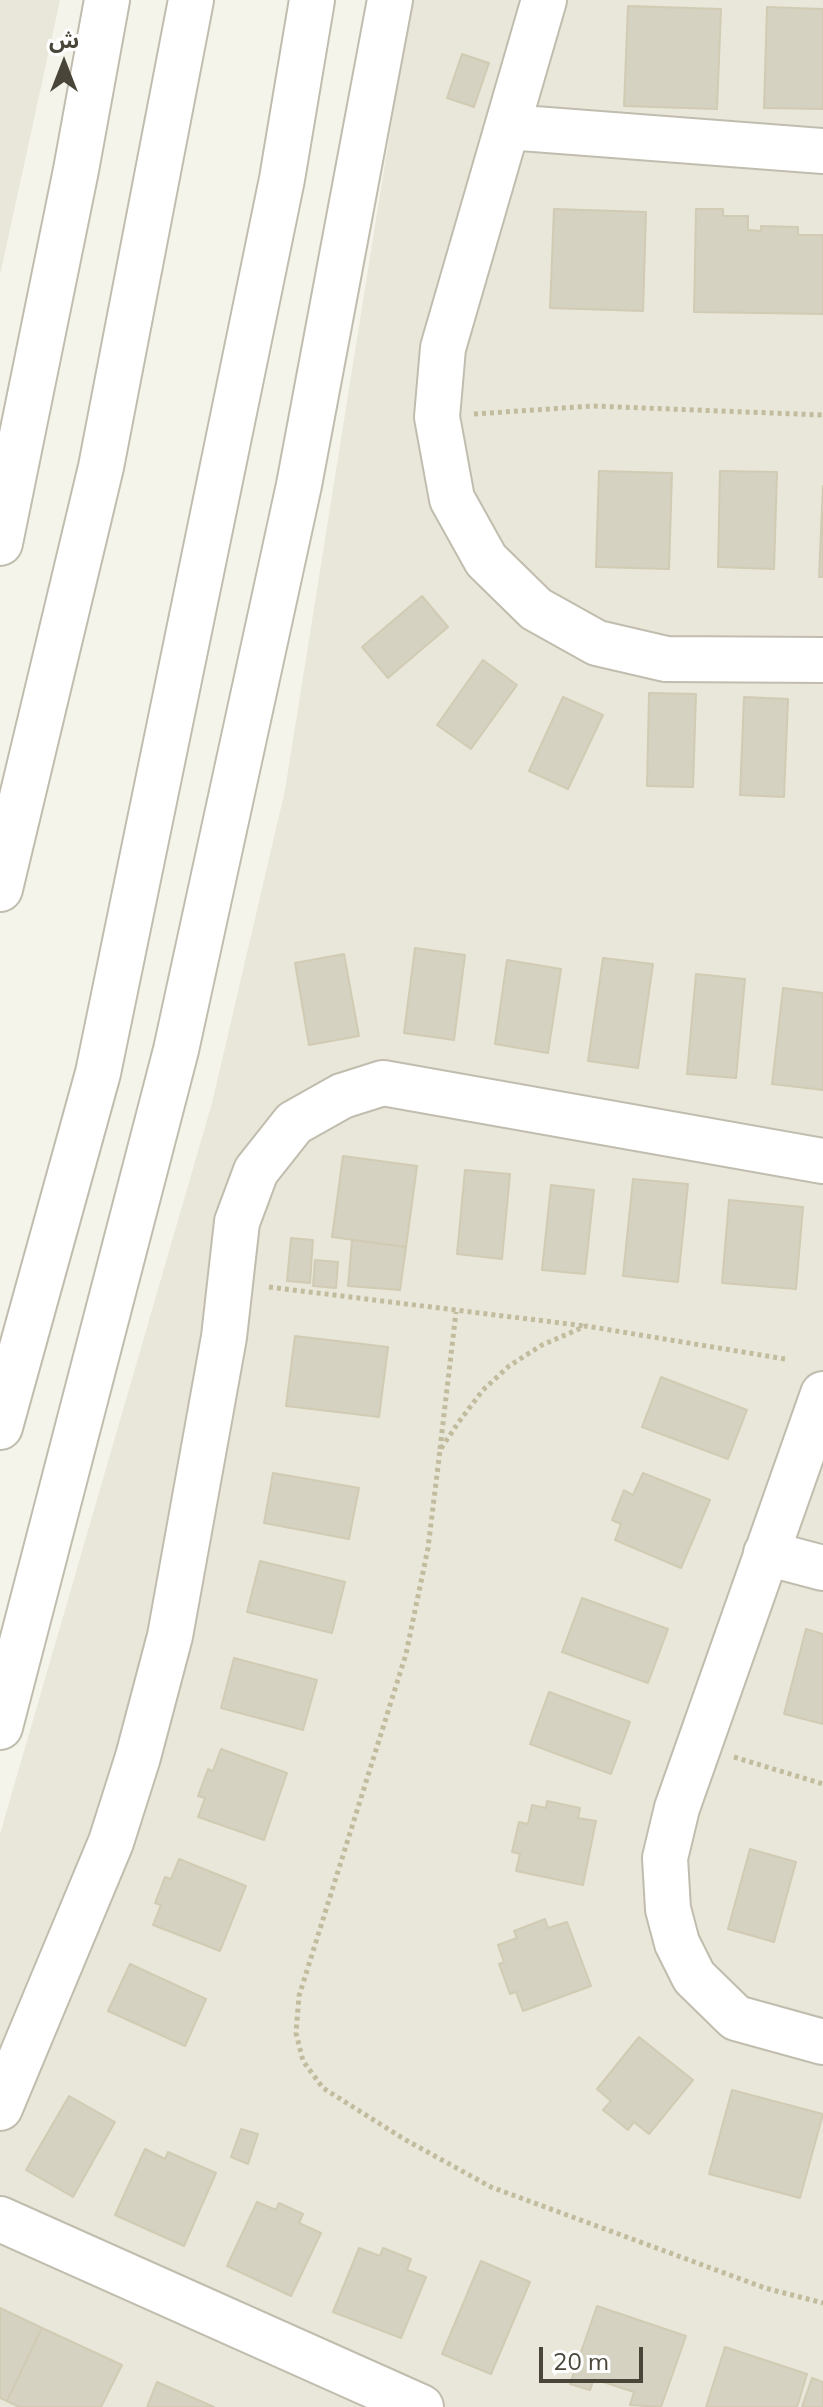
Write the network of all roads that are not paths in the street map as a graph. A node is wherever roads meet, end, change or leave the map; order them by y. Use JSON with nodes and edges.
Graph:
{"nodes":[{"id":1,"x":107,"y":0,"type":"edge"},
{"id":2,"x":191,"y":0,"type":"edge"},
{"id":3,"x":312,"y":0,"type":"edge"},
{"id":4,"x":390,"y":0,"type":"edge"},
{"id":5,"x":544,"y":0,"type":"edge"},
{"id":6,"x":508,"y":127,"type":"junction"},
{"id":7,"x":823,"y":151,"type":"edge"},
{"id":8,"x":0,"y":543,"type":"edge"},
{"id":9,"x":823,"y":660,"type":"edge"},
{"id":10,"x":0,"y":889,"type":"edge"},
{"id":11,"x":823,"y":1161,"type":"edge"},
{"id":12,"x":823,"y":1394,"type":"edge"},
{"id":13,"x":0,"y":1427,"type":"edge"},
{"id":14,"x":766,"y":1553,"type":"junction"},
{"id":15,"x":823,"y":1568,"type":"edge"},
{"id":16,"x":0,"y":1727,"type":"edge"},
{"id":17,"x":823,"y":2042,"type":"edge"},
{"id":18,"x":0,"y":2108,"type":"edge"},
{"id":19,"x":0,"y":2219,"type":"edge"},
{"id":20,"x":421,"y":2407,"type":"edge"}],
"edges":[{"from":1,"to":8,"type":"street"},
{"from":2,"to":10,"type":"street"},
{"from":3,"to":13,"type":"street"},
{"from":4,"to":16,"type":"street"},
{"from":5,"to":6,"type":"street"},
{"from":6,"to":7,"type":"street"},
{"from":6,"to":9,"type":"street"},
{"from":11,"to":18,"type":"street"},
{"from":12,"to":14,"type":"street"},
{"from":14,"to":15,"type":"street"},
{"from":14,"to":17,"type":"street"},
{"from":19,"to":20,"type":"street"}]}
